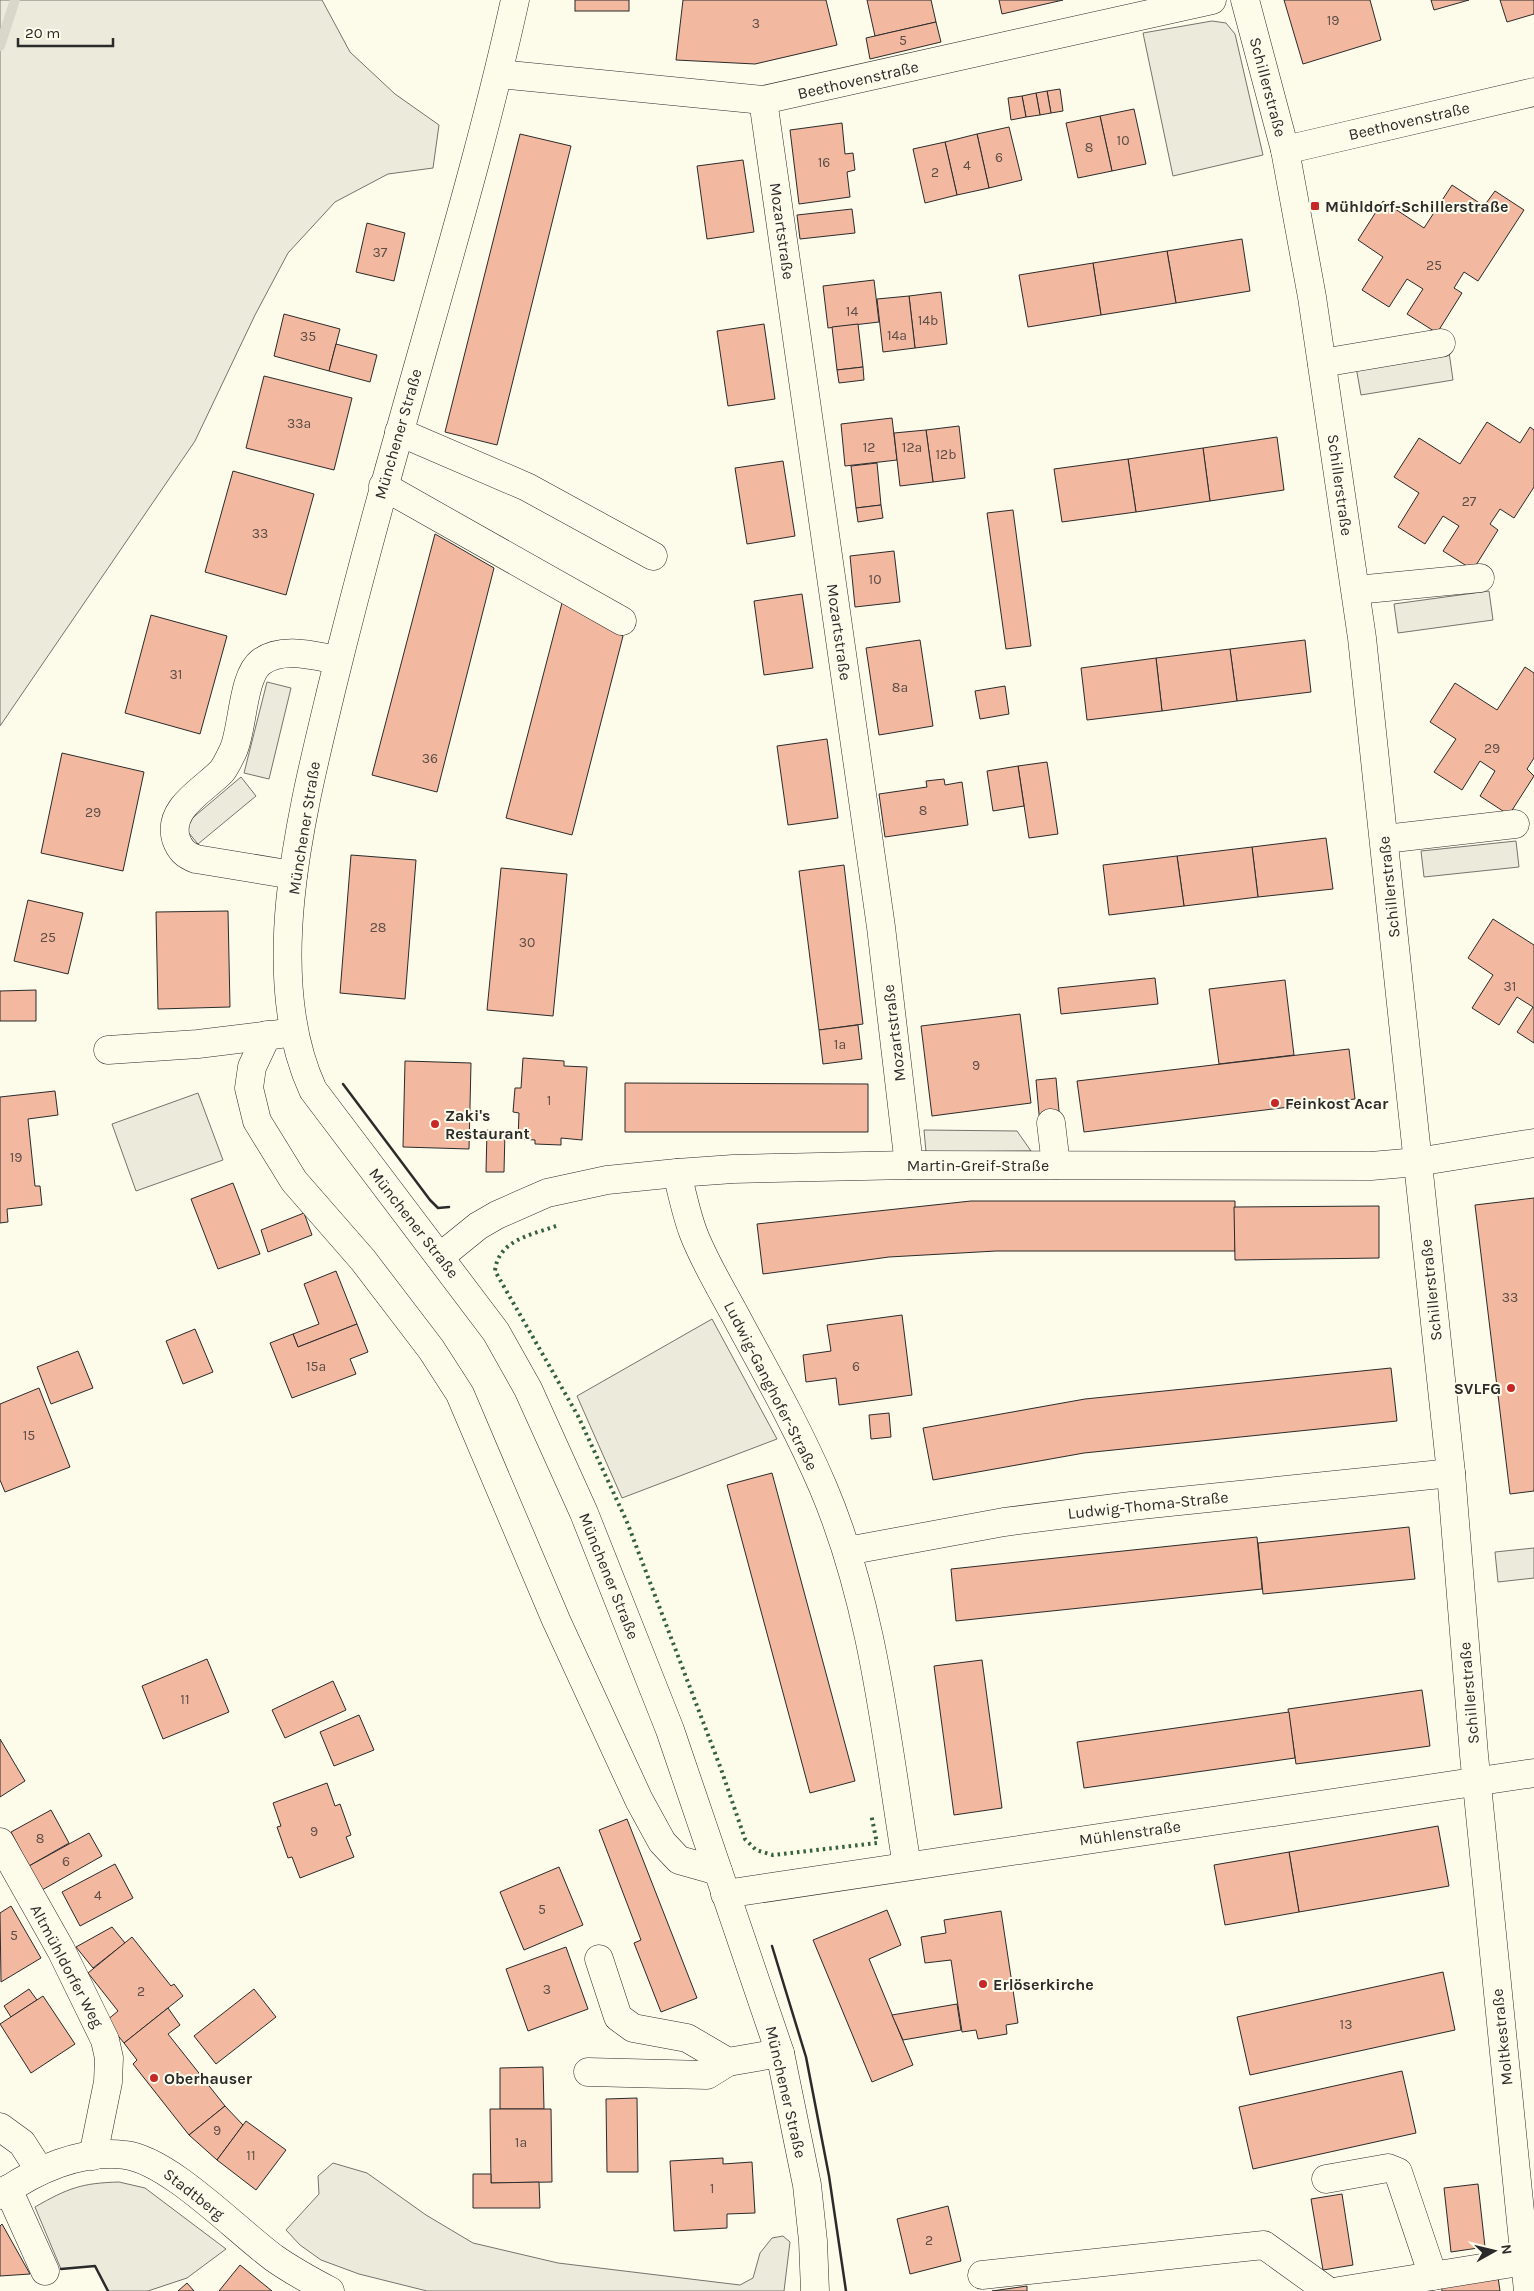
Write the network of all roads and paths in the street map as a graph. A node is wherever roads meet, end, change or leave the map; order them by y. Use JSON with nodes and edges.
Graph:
{"nodes":[{"id":1,"x":515,"y":0,"type":"edge"},
{"id":2,"x":1212,"y":0,"type":"edge"},
{"id":3,"x":1244,"y":0,"type":"edge"},
{"id":4,"x":499,"y":74,"type":"junction"},
{"id":5,"x":1534,"y":92,"type":"edge"},
{"id":6,"x":764,"y":100,"type":"junction"},
{"id":7,"x":1285,"y":150,"type":"junction"},
{"id":8,"x":1441,"y":343,"type":"dead end"},
{"id":9,"x":1322,"y":363,"type":"junction"},
{"id":10,"x":399,"y":432,"type":"junction"},
{"id":11,"x":384,"y":486,"type":"junction"},
{"id":12,"x":653,"y":556,"type":"dead end"},
{"id":13,"x":1480,"y":578,"type":"dead end"},
{"id":14,"x":1356,"y":590,"type":"junction"},
{"id":15,"x":622,"y":620,"type":"dead end"},
{"id":16,"x":338,"y":660,"type":"junction"},
{"id":17,"x":1515,"y":824,"type":"dead end"},
{"id":18,"x":1384,"y":840,"type":"junction"},
{"id":19,"x":292,"y":874,"type":"junction"},
{"id":20,"x":281,"y":1034,"type":"junction"},
{"id":21,"x":108,"y":1050,"type":"dead end"},
{"id":22,"x":1051,"y":1123,"type":"dead end"},
{"id":23,"x":1534,"y":1143,"type":"edge"},
{"id":24,"x":1416,"y":1162,"type":"junction"},
{"id":25,"x":909,"y":1165,"type":"junction"},
{"id":26,"x":1056,"y":1165,"type":"junction"},
{"id":27,"x":677,"y":1173,"type":"junction"},
{"id":28,"x":441,"y":1256,"type":"junction"},
{"id":29,"x":1451,"y":1473,"type":"junction"},
{"id":30,"x":848,"y":1551,"type":"junction"},
{"id":31,"x":1534,"y":1773,"type":"edge"},
{"id":32,"x":1476,"y":1783,"type":"junction"},
{"id":33,"x":0,"y":1842,"type":"edge"},
{"id":34,"x":907,"y":1866,"type":"junction"},
{"id":35,"x":722,"y":1882,"type":"junction"},
{"id":36,"x":599,"y":1959,"type":"dead end"},
{"id":37,"x":780,"y":2053,"type":"junction"},
{"id":38,"x":728,"y":2062,"type":"junction"},
{"id":39,"x":588,"y":2072,"type":"dead end"},
{"id":40,"x":0,"y":2127,"type":"edge"},
{"id":41,"x":93,"y":2156,"type":"junction"},
{"id":42,"x":40,"y":2170,"type":"junction"},
{"id":43,"x":1326,"y":2179,"type":"dead end"},
{"id":44,"x":4,"y":2192,"type":"edge"},
{"id":45,"x":1526,"y":2261,"type":"junction"},
{"id":46,"x":45,"y":2271,"type":"dead end"},
{"id":47,"x":982,"y":2275,"type":"dead end"},
{"id":48,"x":1433,"y":2276,"type":"junction"},
{"id":49,"x":330,"y":2291,"type":"edge"},
{"id":50,"x":815,"y":2291,"type":"edge"},
{"id":51,"x":1328,"y":2291,"type":"edge"},
{"id":52,"x":1339,"y":2291,"type":"edge"},
{"id":53,"x":1528,"y":2291,"type":"edge"}],
"edges":[{"from":1,"to":4,"type":"street","name":"Münchener Straße"},
{"from":2,"to":6,"type":"street","name":"Beethovenstraße"},
{"from":3,"to":7,"type":"street","name":"Schillerstraße"},
{"from":4,"to":6,"type":"street","name":"Beethovenstraße"},
{"from":4,"to":10,"type":"street","name":"Münchener Straße"},
{"from":5,"to":7,"type":"street","name":"Beethovenstraße"},
{"from":6,"to":25,"type":"street","name":"Mozartstraße"},
{"from":7,"to":9,"type":"street","name":"Schillerstraße"},
{"from":8,"to":9,"type":"street"},
{"from":9,"to":14,"type":"street","name":"Schillerstraße"},
{"from":10,"to":11,"type":"street","name":"Münchener Straße"},
{"from":10,"to":12,"type":"street"},
{"from":11,"to":15,"type":"street"},
{"from":11,"to":16,"type":"street","name":"Münchener Straße"},
{"from":13,"to":14,"type":"street"},
{"from":14,"to":18,"type":"street","name":"Schillerstraße"},
{"from":16,"to":19,"type":"street","name":"Münchener Straße"},
{"from":16,"to":19,"type":"street"},
{"from":17,"to":18,"type":"street"},
{"from":18,"to":24,"type":"street","name":"Schillerstraße"},
{"from":19,"to":20,"type":"street","name":"Münchener Straße"},
{"from":20,"to":21,"type":"street"},
{"from":20,"to":28,"type":"street","name":"Münchener Straße"},
{"from":20,"to":35,"type":"street"},
{"from":22,"to":26,"type":"street"},
{"from":23,"to":24,"type":"street","name":"Martin-Greif-Straße"},
{"from":24,"to":26,"type":"street","name":"Martin-Greif-Straße"},
{"from":24,"to":29,"type":"street","name":"Schillerstraße"},
{"from":25,"to":26,"type":"street","name":"Martin-Greif-Straße"},
{"from":25,"to":27,"type":"street","name":"Martin-Greif-Straße"},
{"from":27,"to":28,"type":"street","name":"Martin-Greif-Straße"},
{"from":27,"to":30,"type":"street","name":"Ludwig-Ganghofer-Straße"},
{"from":28,"to":35,"type":"street","name":"Münchener Straße"},
{"from":29,"to":30,"type":"street","name":"Ludwig-Thoma-Straße"},
{"from":29,"to":32,"type":"street","name":"Schillerstraße"},
{"from":30,"to":34,"type":"street","name":"Ludwig-Ganghofer-Straße"},
{"from":31,"to":32,"type":"street","name":"Mühlenstraße"},
{"from":32,"to":34,"type":"street","name":"Mühlenstraße"},
{"from":32,"to":45,"type":"street","name":"Moltkestraße"},
{"from":33,"to":41,"type":"street","name":"Altmühldorfer Weg"},
{"from":34,"to":35,"type":"street","name":"Mühlenstraße"},
{"from":35,"to":37,"type":"street","name":"Münchener Straße"},
{"from":36,"to":38,"type":"street"},
{"from":37,"to":38,"type":"street"},
{"from":37,"to":50,"type":"street","name":"Münchener Straße"},
{"from":38,"to":39,"type":"street"},
{"from":40,"to":42,"type":"street"},
{"from":41,"to":42,"type":"street","name":"Stadtberg"},
{"from":41,"to":49,"type":"street","name":"Stadtberg"},
{"from":42,"to":44,"type":"street","name":"Stadtberg"},
{"from":43,"to":48,"type":"street"},
{"from":44,"to":46,"type":"street"},
{"from":45,"to":48,"type":"street"},
{"from":45,"to":53,"type":"street","name":"Moltkestraße"},
{"from":47,"to":51,"type":"street"},
{"from":48,"to":52,"type":"street"}]}
